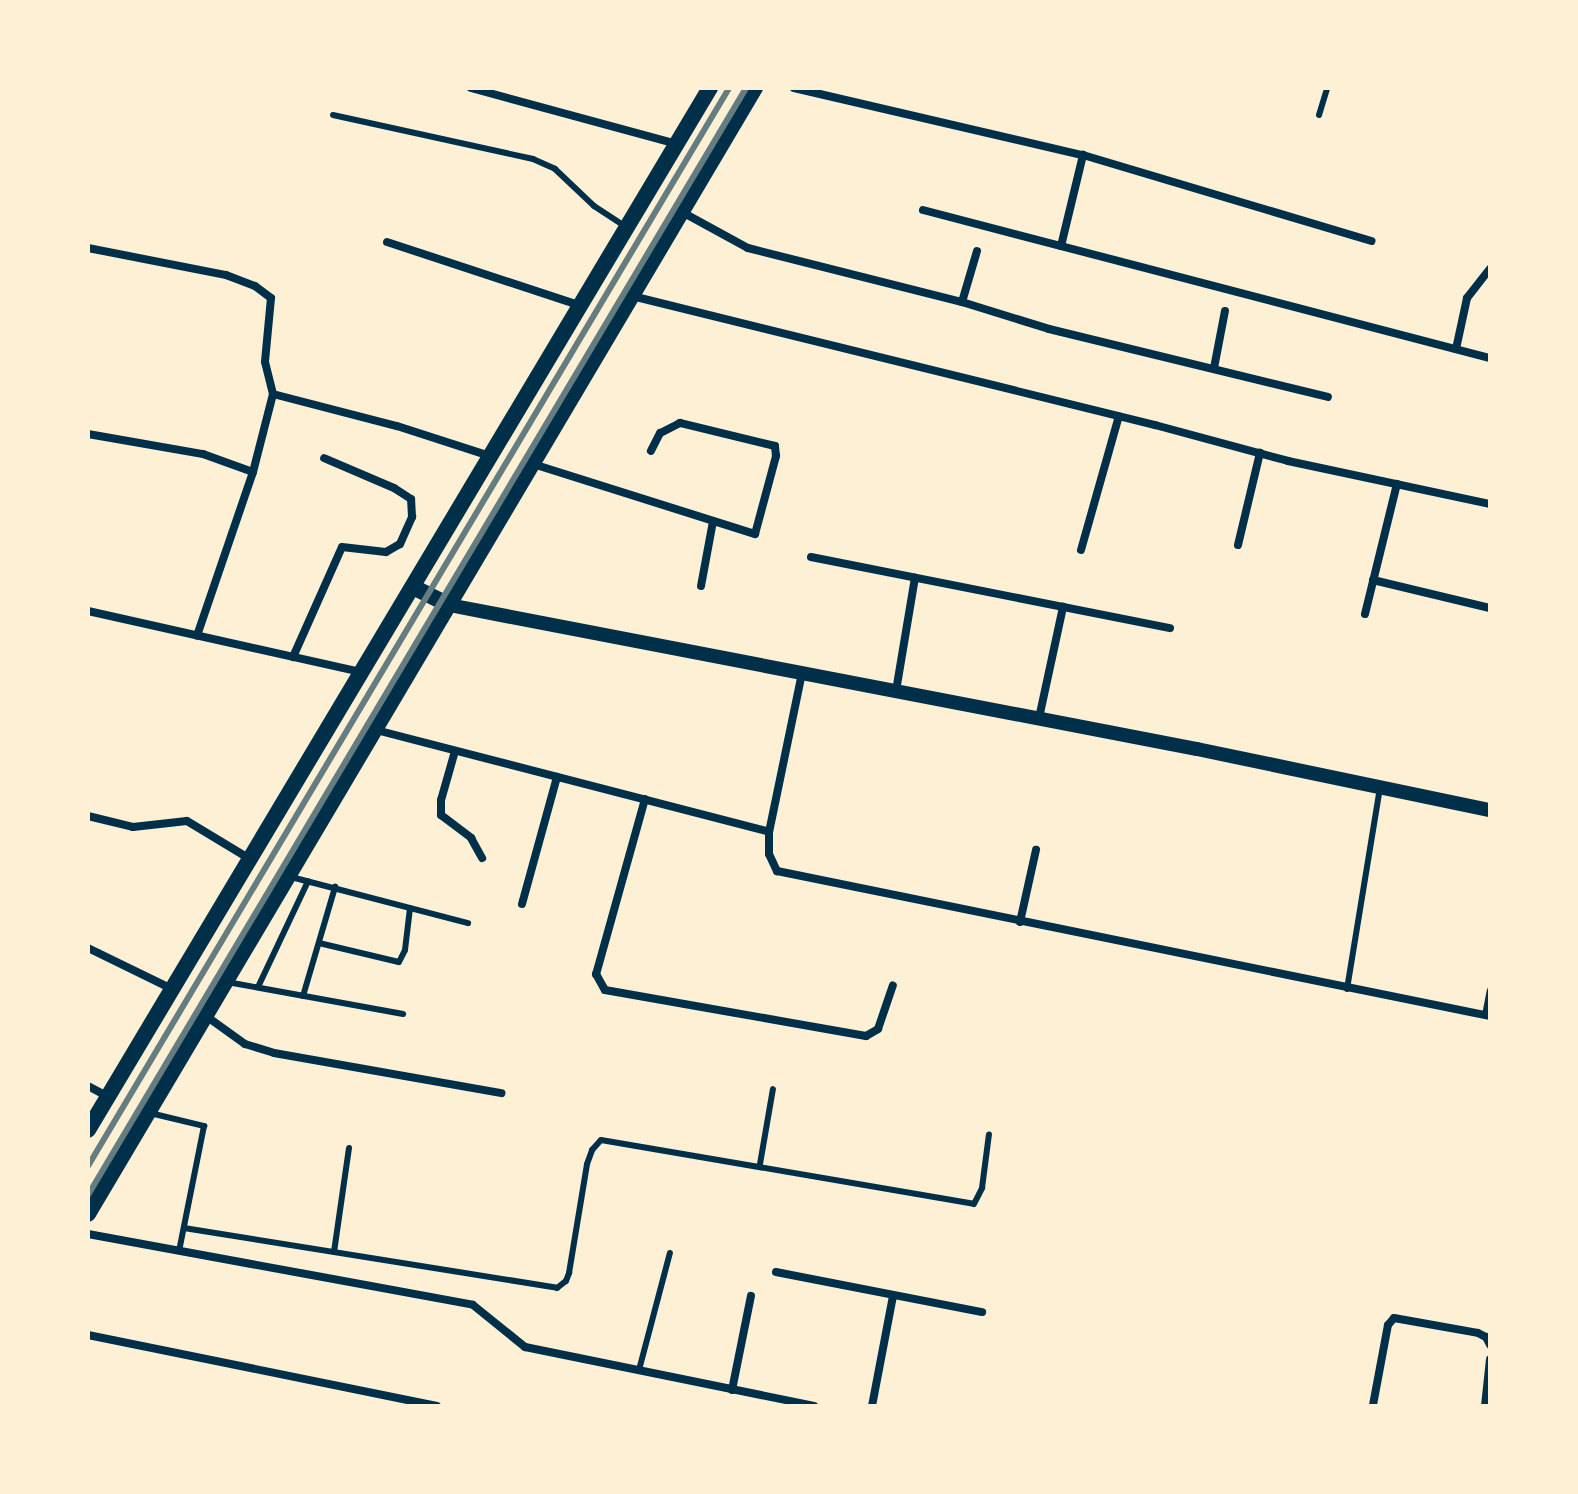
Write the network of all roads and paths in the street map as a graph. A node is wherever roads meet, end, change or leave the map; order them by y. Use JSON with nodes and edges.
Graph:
{"nodes":[{"id":1,"x":471,"y":88,"type":"edge"},
{"id":2,"x":710,"y":88,"type":"edge"},
{"id":3,"x":755,"y":88,"type":"edge"},
{"id":4,"x":794,"y":88,"type":"edge"},
{"id":5,"x":1327,"y":88,"type":"edge"},
{"id":6,"x":333,"y":115,"type":"dead end"},
{"id":7,"x":1319,"y":115,"type":"dead end"},
{"id":8,"x":677,"y":144,"type":"junction"},
{"id":9,"x":1083,"y":155,"type":"junction"},
{"id":10,"x":923,"y":210,"type":"dead end"},
{"id":11,"x":682,"y":212,"type":"junction"},
{"id":12,"x":628,"y":228,"type":"junction"},
{"id":13,"x":1371,"y":241,"type":"dead end"},
{"id":14,"x":387,"y":242,"type":"dead end"},
{"id":15,"x":1061,"y":246,"type":"junction"},
{"id":16,"x":88,"y":248,"type":"edge"},
{"id":17,"x":977,"y":251,"type":"dead end"},
{"id":18,"x":1490,"y":269,"type":"edge"},
{"id":19,"x":632,"y":296,"type":"junction"},
{"id":20,"x":962,"y":302,"type":"junction"},
{"id":21,"x":579,"y":305,"type":"junction"},
{"id":22,"x":1225,"y":311,"type":"dead end"},
{"id":23,"x":1456,"y":349,"type":"junction"},
{"id":24,"x":1490,"y":358,"type":"edge"},
{"id":25,"x":1214,"y":368,"type":"junction"},
{"id":26,"x":273,"y":394,"type":"junction"},
{"id":27,"x":1328,"y":397,"type":"dead end"},
{"id":28,"x":1119,"y":416,"type":"junction"},
{"id":29,"x":88,"y":434,"type":"edge"},
{"id":30,"x":651,"y":451,"type":"dead end"},
{"id":31,"x":1260,"y":453,"type":"junction"},
{"id":32,"x":490,"y":457,"type":"junction"},
{"id":33,"x":324,"y":458,"type":"dead end"},
{"id":34,"x":533,"y":464,"type":"junction"},
{"id":35,"x":253,"y":472,"type":"junction"},
{"id":36,"x":1397,"y":484,"type":"junction"},
{"id":37,"x":1490,"y":504,"type":"edge"},
{"id":38,"x":713,"y":521,"type":"junction"},
{"id":39,"x":1238,"y":545,"type":"dead end"},
{"id":40,"x":1081,"y":550,"type":"dead end"},
{"id":41,"x":811,"y":557,"type":"dead end"},
{"id":42,"x":915,"y":578,"type":"junction"},
{"id":43,"x":1373,"y":580,"type":"junction"},
{"id":44,"x":701,"y":586,"type":"dead end"},
{"id":45,"x":413,"y":587,"type":"junction"},
{"id":46,"x":449,"y":605,"type":"junction"},
{"id":47,"x":1063,"y":607,"type":"junction"},
{"id":48,"x":1490,"y":608,"type":"edge"},
{"id":49,"x":88,"y":611,"type":"edge"},
{"id":50,"x":1365,"y":614,"type":"dead end"},
{"id":51,"x":1170,"y":628,"type":"dead end"},
{"id":52,"x":197,"y":636,"type":"junction"},
{"id":53,"x":293,"y":657,"type":"junction"},
{"id":54,"x":802,"y":672,"type":"junction"},
{"id":55,"x":362,"y":673,"type":"junction"},
{"id":56,"x":896,"y":691,"type":"junction"},
{"id":57,"x":1039,"y":718,"type":"junction"},
{"id":58,"x":375,"y":729,"type":"junction"},
{"id":59,"x":455,"y":751,"type":"junction"},
{"id":60,"x":557,"y":777,"type":"junction"},
{"id":61,"x":1380,"y":787,"type":"junction"},
{"id":62,"x":645,"y":799,"type":"junction"},
{"id":63,"x":1490,"y":810,"type":"edge"},
{"id":64,"x":88,"y":816,"type":"edge"},
{"id":65,"x":769,"y":832,"type":"junction"},
{"id":66,"x":1036,"y":850,"type":"dead end"},
{"id":67,"x":482,"y":858,"type":"dead end"},
{"id":68,"x":250,"y":859,"type":"junction"},
{"id":69,"x":287,"y":876,"type":"junction"},
{"id":70,"x":308,"y":881,"type":"junction"},
{"id":71,"x":335,"y":887,"type":"junction"},
{"id":72,"x":522,"y":904,"type":"dead end"},
{"id":73,"x":410,"y":908,"type":"junction"},
{"id":74,"x":1020,"y":922,"type":"junction"},
{"id":75,"x":468,"y":923,"type":"dead end"},
{"id":76,"x":319,"y":943,"type":"junction"},
{"id":77,"x":88,"y":948,"type":"edge"},
{"id":78,"x":227,"y":982,"type":"junction"},
{"id":79,"x":893,"y":985,"type":"dead end"},
{"id":80,"x":258,"y":987,"type":"junction"},
{"id":81,"x":170,"y":988,"type":"junction"},
{"id":82,"x":1347,"y":989,"type":"junction"},
{"id":83,"x":1490,"y":990,"type":"edge"},
{"id":84,"x":303,"y":996,"type":"junction"},
{"id":85,"x":403,"y":1014,"type":"dead end"},
{"id":86,"x":1488,"y":1015,"type":"edge"},
{"id":87,"x":206,"y":1016,"type":"junction"},
{"id":88,"x":88,"y":1086,"type":"edge"},
{"id":89,"x":773,"y":1089,"type":"dead end"},
{"id":90,"x":502,"y":1093,"type":"dead end"},
{"id":91,"x":107,"y":1096,"type":"junction"},
{"id":92,"x":148,"y":1113,"type":"junction"},
{"id":93,"x":88,"y":1130,"type":"edge"},
{"id":94,"x":989,"y":1134,"type":"dead end"},
{"id":95,"x":349,"y":1148,"type":"dead end"},
{"id":96,"x":760,"y":1164,"type":"junction"},
{"id":97,"x":88,"y":1214,"type":"edge"},
{"id":98,"x":184,"y":1228,"type":"junction"},
{"id":99,"x":88,"y":1234,"type":"edge"},
{"id":100,"x":179,"y":1251,"type":"junction"},
{"id":101,"x":334,"y":1252,"type":"junction"},
{"id":102,"x":670,"y":1253,"type":"dead end"},
{"id":103,"x":776,"y":1272,"type":"dead end"},
{"id":104,"x":751,"y":1296,"type":"dead end"},
{"id":105,"x":893,"y":1296,"type":"junction"},
{"id":106,"x":982,"y":1312,"type":"dead end"},
{"id":107,"x":88,"y":1335,"type":"edge"},
{"id":108,"x":1490,"y":1345,"type":"edge"},
{"id":109,"x":1490,"y":1359,"type":"edge"},
{"id":110,"x":639,"y":1370,"type":"junction"},
{"id":111,"x":732,"y":1390,"type":"junction"},
{"id":112,"x":1373,"y":1405,"type":"edge"},
{"id":113,"x":437,"y":1406,"type":"edge"},
{"id":114,"x":814,"y":1406,"type":"edge"},
{"id":115,"x":872,"y":1406,"type":"edge"},
{"id":116,"x":1485,"y":1406,"type":"edge"}],
"edges":[{"from":1,"to":8,"type":"street"},
{"from":2,"to":8,"type":"main road"},
{"from":3,"to":11,"type":"main road"},
{"from":4,"to":9,"type":"street"},
{"from":5,"to":7,"type":"lane"},
{"from":6,"to":12,"type":"lane"},
{"from":8,"to":12,"type":"main road"},
{"from":9,"to":13,"type":"street"},
{"from":9,"to":15,"type":"street"},
{"from":10,"to":15,"type":"street"},
{"from":11,"to":19,"type":"main road"},
{"from":11,"to":20,"type":"street"},
{"from":12,"to":21,"type":"main road"},
{"from":14,"to":21,"type":"street"},
{"from":15,"to":23,"type":"street"},
{"from":16,"to":26,"type":"street"},
{"from":17,"to":20,"type":"street"},
{"from":18,"to":23,"type":"street"},
{"from":19,"to":28,"type":"street"},
{"from":19,"to":34,"type":"main road"},
{"from":20,"to":25,"type":"street"},
{"from":21,"to":32,"type":"main road"},
{"from":22,"to":25,"type":"street"},
{"from":23,"to":24,"type":"street"},
{"from":25,"to":27,"type":"street"},
{"from":26,"to":32,"type":"street"},
{"from":26,"to":35,"type":"street"},
{"from":28,"to":31,"type":"street"},
{"from":28,"to":40,"type":"street"},
{"from":29,"to":35,"type":"street"},
{"from":30,"to":38,"type":"street"},
{"from":31,"to":36,"type":"street"},
{"from":31,"to":39,"type":"street"},
{"from":32,"to":45,"type":"main road"},
{"from":33,"to":53,"type":"street"},
{"from":34,"to":38,"type":"street"},
{"from":34,"to":46,"type":"main road"},
{"from":35,"to":52,"type":"street"},
{"from":36,"to":37,"type":"street"},
{"from":36,"to":43,"type":"street"},
{"from":38,"to":44,"type":"street"},
{"from":41,"to":42,"type":"street"},
{"from":42,"to":47,"type":"street"},
{"from":42,"to":56,"type":"street"},
{"from":43,"to":48,"type":"street"},
{"from":43,"to":50,"type":"street"},
{"from":45,"to":46,"type":"main road"},
{"from":45,"to":55,"type":"main road"},
{"from":46,"to":54,"type":"street"},
{"from":46,"to":58,"type":"main road"},
{"from":47,"to":51,"type":"street"},
{"from":47,"to":57,"type":"street"},
{"from":49,"to":52,"type":"street"},
{"from":52,"to":53,"type":"street"},
{"from":53,"to":55,"type":"street"},
{"from":54,"to":56,"type":"street"},
{"from":54,"to":65,"type":"street"},
{"from":55,"to":68,"type":"main road"},
{"from":56,"to":57,"type":"street"},
{"from":57,"to":61,"type":"street"},
{"from":58,"to":59,"type":"street"},
{"from":58,"to":69,"type":"main road"},
{"from":59,"to":60,"type":"street"},
{"from":59,"to":67,"type":"street"},
{"from":60,"to":62,"type":"street"},
{"from":60,"to":72,"type":"street"},
{"from":61,"to":63,"type":"street"},
{"from":61,"to":82,"type":"lane"},
{"from":62,"to":65,"type":"street"},
{"from":62,"to":79,"type":"street"},
{"from":64,"to":68,"type":"street"},
{"from":65,"to":74,"type":"street"},
{"from":66,"to":74,"type":"street"},
{"from":68,"to":81,"type":"main road"},
{"from":69,"to":70,"type":"lane"},
{"from":69,"to":78,"type":"main road"},
{"from":70,"to":71,"type":"lane"},
{"from":70,"to":80,"type":"lane"},
{"from":71,"to":73,"type":"lane"},
{"from":71,"to":76,"type":"lane"},
{"from":73,"to":75,"type":"lane"},
{"from":73,"to":76,"type":"lane"},
{"from":74,"to":82,"type":"street"},
{"from":76,"to":84,"type":"lane"},
{"from":77,"to":81,"type":"street"},
{"from":78,"to":80,"type":"lane"},
{"from":78,"to":87,"type":"main road"},
{"from":80,"to":84,"type":"lane"},
{"from":81,"to":91,"type":"main road"},
{"from":82,"to":86,"type":"street"},
{"from":83,"to":86,"type":"lane"},
{"from":84,"to":85,"type":"lane"},
{"from":87,"to":90,"type":"street"},
{"from":87,"to":92,"type":"main road"},
{"from":88,"to":91,"type":"street"},
{"from":89,"to":96,"type":"lane"},
{"from":91,"to":93,"type":"main road"},
{"from":92,"to":97,"type":"main road"},
{"from":92,"to":98,"type":"lane"},
{"from":94,"to":96,"type":"lane"},
{"from":95,"to":101,"type":"lane"},
{"from":96,"to":101,"type":"lane"},
{"from":98,"to":100,"type":"lane"},
{"from":98,"to":101,"type":"lane"},
{"from":99,"to":100,"type":"street"},
{"from":100,"to":110,"type":"street"},
{"from":102,"to":110,"type":"lane"},
{"from":103,"to":105,"type":"street"},
{"from":104,"to":111,"type":"street"},
{"from":105,"to":106,"type":"street"},
{"from":105,"to":115,"type":"street"},
{"from":107,"to":113,"type":"street"},
{"from":108,"to":112,"type":"street"},
{"from":109,"to":116,"type":"street"},
{"from":110,"to":111,"type":"street"},
{"from":111,"to":114,"type":"street"}]}
